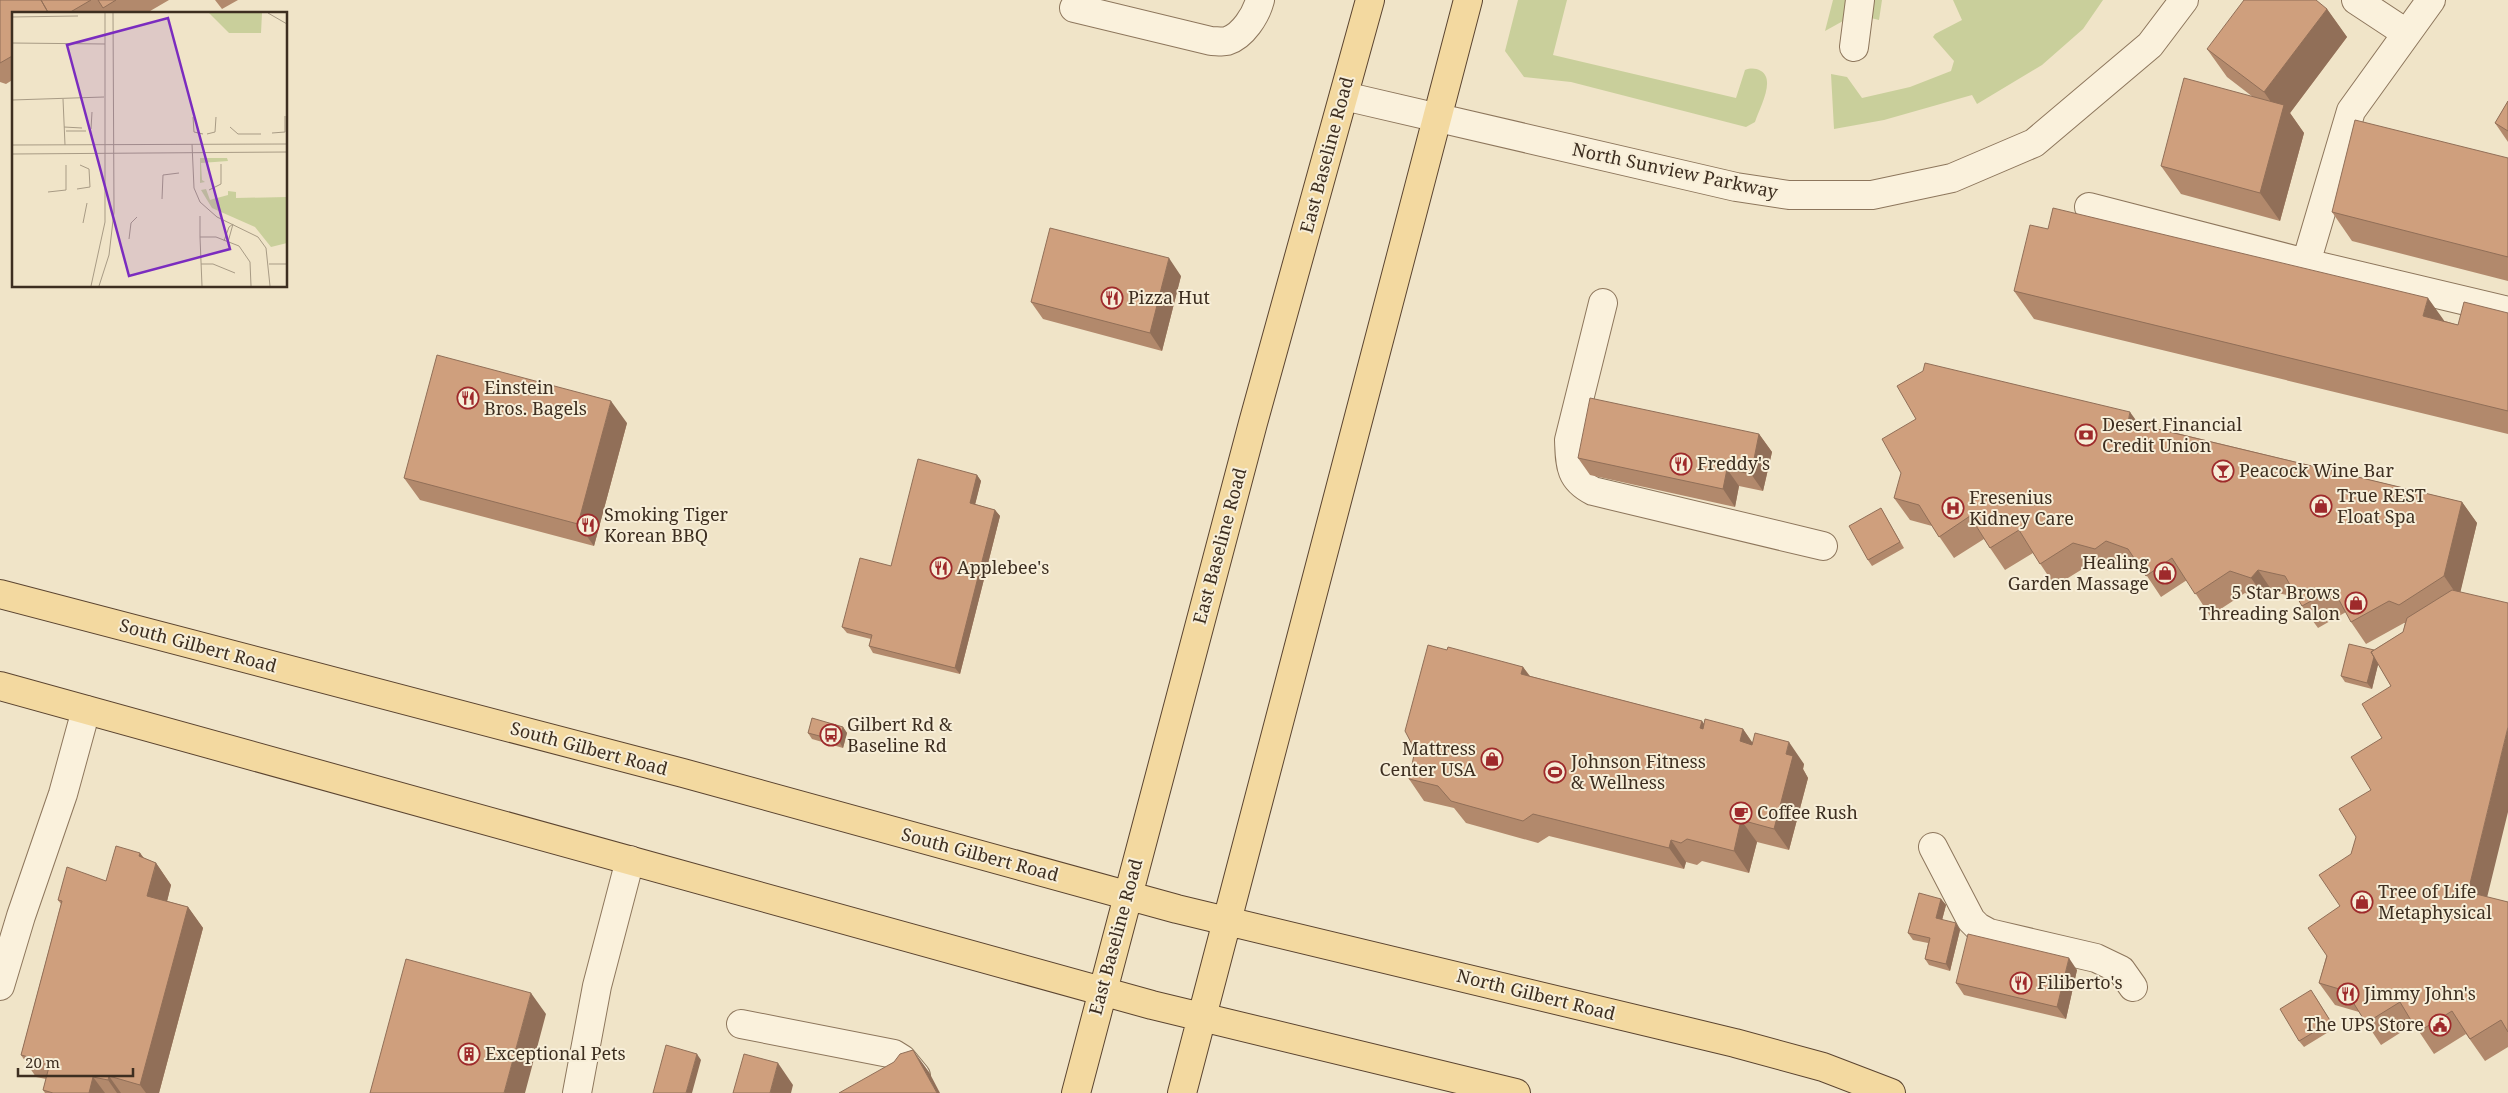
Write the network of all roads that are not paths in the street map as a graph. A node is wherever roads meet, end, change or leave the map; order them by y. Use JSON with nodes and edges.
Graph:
{"nodes":[{"id":1,"x":1260,"y":0,"type":"edge"},
{"id":2,"x":1370,"y":0,"type":"edge"},
{"id":3,"x":1468,"y":0,"type":"edge"},
{"id":4,"x":1860,"y":0,"type":"edge"},
{"id":5,"x":2184,"y":0,"type":"edge"},
{"id":6,"x":2356,"y":0,"type":"edge"},
{"id":7,"x":2432,"y":0,"type":"edge"},
{"id":8,"x":1074,"y":8,"type":"dead end"},
{"id":9,"x":2406,"y":34,"type":"junction"},
{"id":10,"x":1854,"y":47,"type":"dead end"},
{"id":11,"x":1344,"y":96,"type":"junction"},
{"id":12,"x":1438,"y":117,"type":"junction"},
{"id":13,"x":2089,"y":207,"type":"dead end"},
{"id":14,"x":2306,"y":263,"type":"junction"},
{"id":15,"x":1603,"y":303,"type":"dead end"},
{"id":16,"x":2508,"y":311,"type":"edge"},
{"id":17,"x":1823,"y":546,"type":"dead end"},
{"id":18,"x":0,"y":594,"type":"edge"},
{"id":19,"x":0,"y":686,"type":"edge"},
{"id":20,"x":86,"y":710,"type":"junction"},
{"id":21,"x":1933,"y":847,"type":"dead end"},
{"id":22,"x":630,"y":860,"type":"junction"},
{"id":23,"x":1127,"y":895,"type":"junction"},
{"id":24,"x":1177,"y":909,"type":"joint"},
{"id":25,"x":1228,"y":921,"type":"junction"},
{"id":26,"x":0,"y":986,"type":"edge"},
{"id":27,"x":2133,"y":987,"type":"dead end"},
{"id":28,"x":1102,"y":991,"type":"junction"},
{"id":29,"x":1202,"y":1017,"type":"junction"},
{"id":30,"x":741,"y":1024,"type":"dead end"},
{"id":31,"x":900,"y":1071,"type":"edge"},
{"id":32,"x":577,"y":1093,"type":"edge"},
{"id":33,"x":1076,"y":1093,"type":"edge"},
{"id":34,"x":1182,"y":1093,"type":"edge"},
{"id":35,"x":1516,"y":1093,"type":"edge"},
{"id":36,"x":1891,"y":1093,"type":"edge"}],
"edges":[{"from":1,"to":8,"type":"street"},
{"from":2,"to":11,"type":"main road","name":"East Baseline Road"},
{"from":3,"to":12,"type":"main road"},
{"from":4,"to":10,"type":"street"},
{"from":5,"to":12,"type":"street","name":"North Sunview Parkway"},
{"from":6,"to":9,"type":"street"},
{"from":7,"to":9,"type":"street"},
{"from":9,"to":14,"type":"street"},
{"from":11,"to":12,"type":"street","name":"North Sunview Parkway"},
{"from":11,"to":23,"type":"main road","name":"East Baseline Road"},
{"from":12,"to":25,"type":"main road"},
{"from":13,"to":14,"type":"street"},
{"from":14,"to":16,"type":"street"},
{"from":15,"to":17,"type":"street"},
{"from":18,"to":23,"type":"main road","name":"South Gilbert Road"},
{"from":19,"to":20,"type":"main road"},
{"from":20,"to":22,"type":"main road"},
{"from":20,"to":26,"type":"street"},
{"from":21,"to":27,"type":"street"},
{"from":22,"to":28,"type":"main road"},
{"from":22,"to":32,"type":"street"},
{"from":23,"to":24,"type":"main road","name":"South Gilbert Road"},
{"from":23,"to":28,"type":"main road","name":"East Baseline Road"},
{"from":24,"to":25,"type":"main road","name":"North Gilbert Road"},
{"from":25,"to":29,"type":"main road"},
{"from":25,"to":36,"type":"main road","name":"North Gilbert Road"},
{"from":28,"to":29,"type":"main road"},
{"from":28,"to":33,"type":"main road","name":"East Baseline Road"},
{"from":29,"to":34,"type":"main road"},
{"from":29,"to":35,"type":"main road"},
{"from":30,"to":31,"type":"street"}]}
